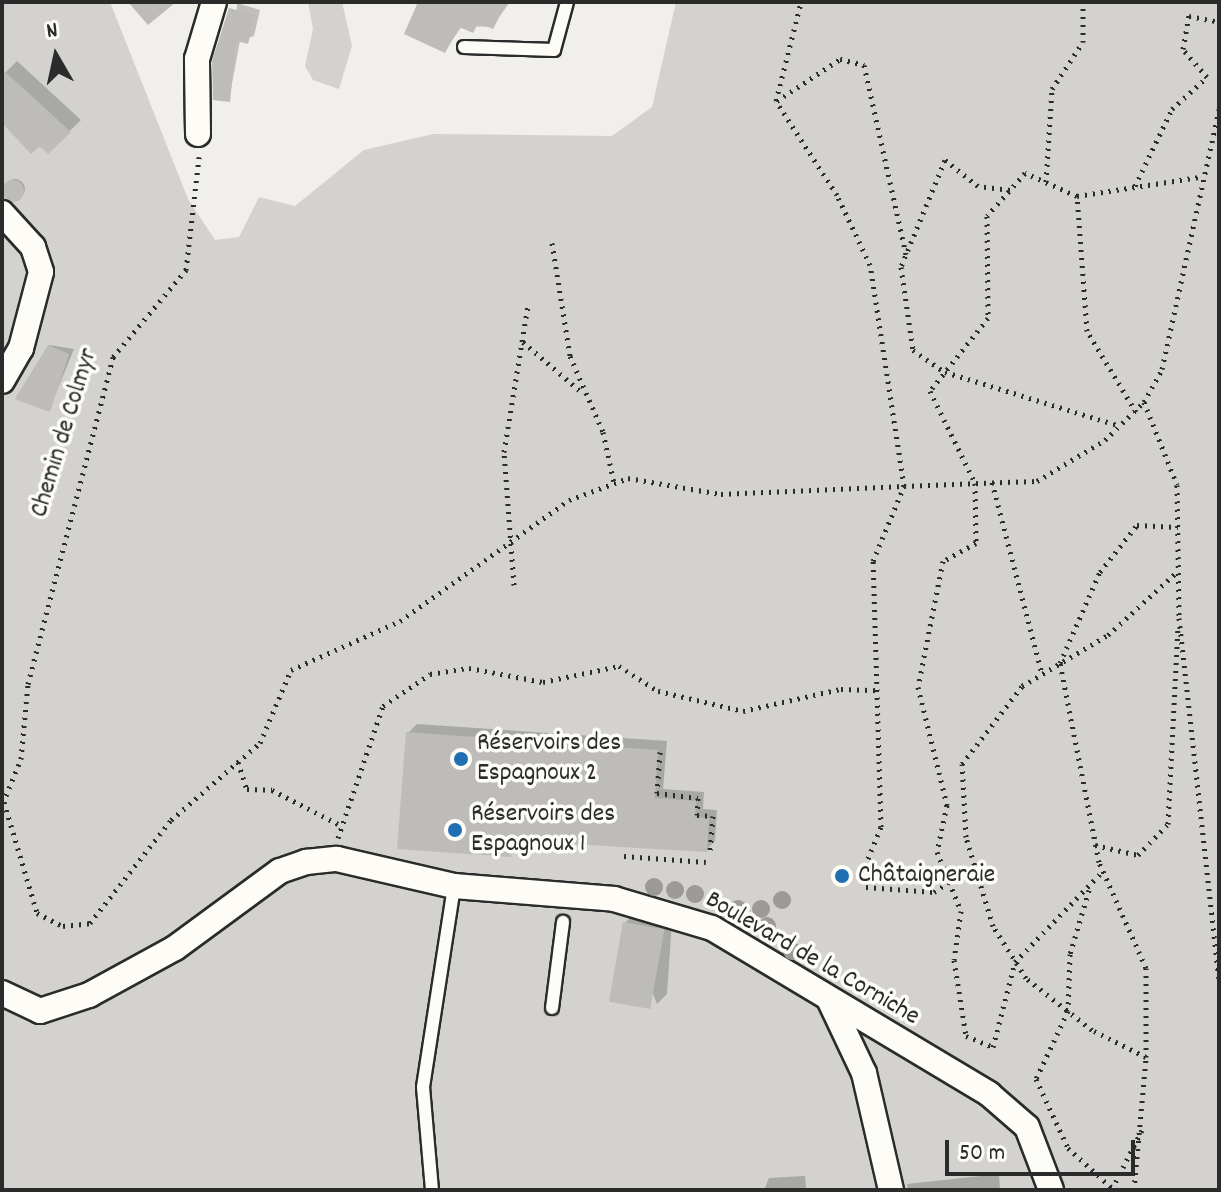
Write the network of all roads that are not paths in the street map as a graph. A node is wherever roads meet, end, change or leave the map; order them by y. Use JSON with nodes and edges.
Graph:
{"nodes":[{"id":1,"x":214,"y":2,"type":"edge"},
{"id":2,"x":567,"y":2,"type":"edge"},
{"id":3,"x":464,"y":47,"type":"dead end"},
{"id":4,"x":198,"y":134,"type":"road end"},
{"id":5,"x":2,"y":213,"type":"edge"},
{"id":6,"x":2,"y":381,"type":"edge"},
{"id":7,"x":454,"y":886,"type":"junction"},
{"id":8,"x":563,"y":922,"type":"dead end"},
{"id":9,"x":2,"y":993,"type":"edge"},
{"id":10,"x":829,"y":999,"type":"junction"},
{"id":11,"x":552,"y":1008,"type":"dead end"},
{"id":12,"x":893,"y":1038,"type":"junction"},
{"id":13,"x":864,"y":1073,"type":"junction"},
{"id":14,"x":432,"y":1190,"type":"edge"},
{"id":15,"x":891,"y":1190,"type":"edge"},
{"id":16,"x":1051,"y":1190,"type":"edge"}],
"edges":[{"from":1,"to":4,"type":"street"},
{"from":2,"to":3,"type":"lane"},
{"from":5,"to":6,"type":"street"},
{"from":7,"to":9,"type":"street","name":"Boulevard de la Corniche"},
{"from":7,"to":10,"type":"street","name":"Boulevard de la Corniche"},
{"from":7,"to":14,"type":"lane"},
{"from":8,"to":11,"type":"lane"},
{"from":10,"to":12,"type":"street","name":"Boulevard de la Corniche"},
{"from":10,"to":13,"type":"street"},
{"from":12,"to":13,"type":"street"},
{"from":12,"to":16,"type":"street","name":"Boulevard de la Corniche"},
{"from":13,"to":15,"type":"street"}]}
